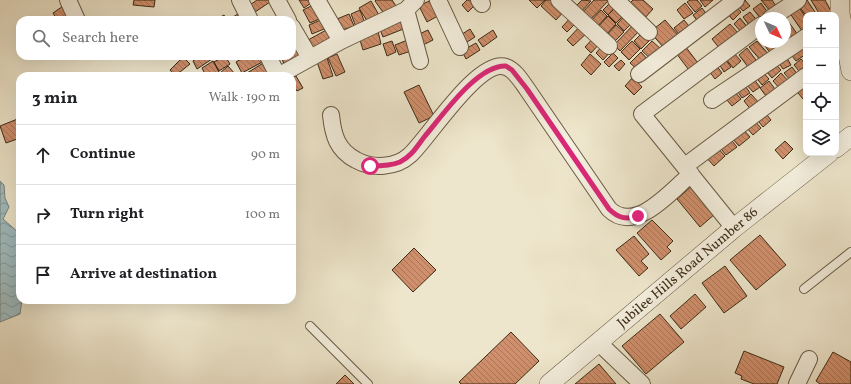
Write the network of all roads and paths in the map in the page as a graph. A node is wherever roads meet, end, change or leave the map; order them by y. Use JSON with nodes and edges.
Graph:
{"nodes":[{"id":1,"x":68,"y":0,"type":"edge"},
{"id":2,"x":240,"y":0,"type":"edge"},
{"id":3,"x":277,"y":0,"type":"edge"},
{"id":4,"x":317,"y":0,"type":"edge"},
{"id":5,"x":438,"y":0,"type":"edge"},
{"id":6,"x":559,"y":0,"type":"edge"},
{"id":7,"x":616,"y":0,"type":"edge"},
{"id":8,"x":736,"y":0,"type":"edge"},
{"id":9,"x":798,"y":0,"type":"edge"},
{"id":10,"x":411,"y":5,"type":"edge"},
{"id":11,"x":839,"y":10,"type":"edge"},
{"id":12,"x":780,"y":12,"type":"edge"},
{"id":13,"x":75,"y":16,"type":"edge"},
{"id":14,"x":248,"y":16,"type":"edge"},
{"id":15,"x":286,"y":16,"type":"edge"},
{"id":16,"x":755,"y":29,"type":"edge"},
{"id":17,"x":649,"y":32,"type":"dead end"},
{"id":18,"x":296,"y":34,"type":"edge"},
{"id":19,"x":803,"y":38,"type":"edge"},
{"id":20,"x":342,"y":41,"type":"junction"},
{"id":21,"x":609,"y":46,"type":"dead end"},
{"id":22,"x":460,"y":48,"type":"dead end"},
{"id":23,"x":842,"y":54,"type":"edge"},
{"id":24,"x":310,"y":58,"type":"junction"},
{"id":25,"x":270,"y":60,"type":"edge"},
{"id":26,"x":420,"y":61,"type":"dead end"},
{"id":27,"x":851,"y":71,"type":"edge"},
{"id":28,"x":276,"y":72,"type":"edge"},
{"id":29,"x":285,"y":72,"type":"edge"},
{"id":30,"x":639,"y":74,"type":"dead end"},
{"id":31,"x":803,"y":78,"type":"edge"},
{"id":32,"x":712,"y":100,"type":"dead end"},
{"id":33,"x":331,"y":115,"type":"dead end"},
{"id":34,"x":851,"y":136,"type":"edge"},
{"id":35,"x":839,"y":146,"type":"edge"},
{"id":36,"x":825,"y":156,"type":"edge"},
{"id":37,"x":688,"y":170,"type":"junction"},
{"id":38,"x":734,"y":228,"type":"junction"},
{"id":39,"x":851,"y":252,"type":"edge"},
{"id":40,"x":804,"y":289,"type":"dead end"},
{"id":41,"x":310,"y":326,"type":"dead end"},
{"id":42,"x":599,"y":343,"type":"junction"},
{"id":43,"x":809,"y":359,"type":"dead end"},
{"id":44,"x":368,"y":384,"type":"edge"},
{"id":45,"x":549,"y":384,"type":"edge"},
{"id":46,"x":642,"y":384,"type":"edge"},
{"id":47,"x":797,"y":384,"type":"edge"}],
"edges":[{"from":1,"to":13,"type":"street"},
{"from":2,"to":14,"type":"street"},
{"from":3,"to":15,"type":"street"},
{"from":4,"to":20,"type":"street"},
{"from":5,"to":22,"type":"street"},
{"from":6,"to":21,"type":"street"},
{"from":7,"to":17,"type":"street"},
{"from":8,"to":30,"type":"street"},
{"from":9,"to":12,"type":"street"},
{"from":10,"to":20,"type":"street"},
{"from":10,"to":26,"type":"street"},
{"from":11,"to":23,"type":"street"},
{"from":16,"to":37,"type":"street"},
{"from":18,"to":24,"type":"street"},
{"from":19,"to":32,"type":"street"},
{"from":20,"to":24,"type":"street"},
{"from":23,"to":27,"type":"street"},
{"from":24,"to":29,"type":"street"},
{"from":25,"to":28,"type":"street"},
{"from":31,"to":37,"type":"street"},
{"from":33,"to":37,"type":"street"},
{"from":34,"to":35,"type":"street"},
{"from":36,"to":38,"type":"street","name":"Jubilee Hills Road Number 86"},
{"from":37,"to":38,"type":"street"},
{"from":38,"to":42,"type":"street","name":"Jubilee Hills Road Number 86"},
{"from":39,"to":40,"type":"lane"},
{"from":41,"to":44,"type":"lane"},
{"from":42,"to":45,"type":"street","name":"Jubilee Hills Road Number 86"},
{"from":42,"to":46,"type":"street"},
{"from":43,"to":47,"type":"street"}]}
